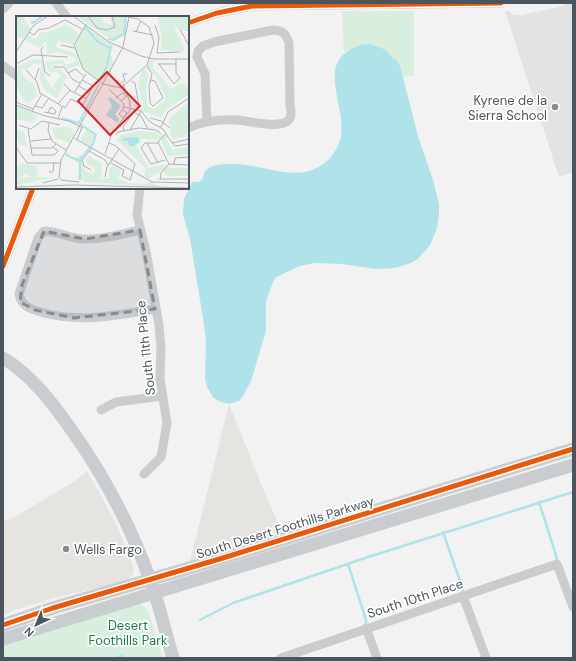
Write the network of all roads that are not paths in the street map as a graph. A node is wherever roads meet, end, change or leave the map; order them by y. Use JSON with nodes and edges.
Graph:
{"nodes":[{"id":1,"x":9,"y":3,"type":"edge"},
{"id":2,"x":56,"y":3,"type":"edge"},
{"id":3,"x":501,"y":3,"type":"edge"},
{"id":4,"x":3,"y":9,"type":"edge"},
{"id":5,"x":66,"y":16,"type":"edge"},
{"id":6,"x":189,"y":23,"type":"edge"},
{"id":7,"x":3,"y":66,"type":"edge"},
{"id":8,"x":16,"y":75,"type":"edge"},
{"id":9,"x":207,"y":121,"type":"junction"},
{"id":10,"x":189,"y":128,"type":"edge"},
{"id":11,"x":33,"y":189,"type":"edge"},
{"id":12,"x":140,"y":189,"type":"edge"},
{"id":13,"x":140,"y":230,"type":"junction"},
{"id":14,"x":3,"y":266,"type":"edge"},
{"id":15,"x":155,"y":309,"type":"junction"},
{"id":16,"x":3,"y":358,"type":"edge"},
{"id":17,"x":163,"y":396,"type":"junction"},
{"id":18,"x":101,"y":410,"type":"dead end"},
{"id":19,"x":572,"y":452,"type":"edge"},
{"id":20,"x":573,"y":465,"type":"edge"},
{"id":21,"x":144,"y":474,"type":"dead end"},
{"id":22,"x":150,"y":579,"type":"junction"},
{"id":23,"x":154,"y":592,"type":"junction"},
{"id":24,"x":463,"y":596,"type":"junction"},
{"id":25,"x":573,"y":607,"type":"edge"},
{"id":26,"x":3,"y":625,"type":"edge"},
{"id":27,"x":366,"y":628,"type":"junction"},
{"id":28,"x":3,"y":639,"type":"edge"},
{"id":29,"x":173,"y":658,"type":"edge"},
{"id":30,"x":281,"y":658,"type":"edge"},
{"id":31,"x":377,"y":658,"type":"edge"},
{"id":32,"x":486,"y":658,"type":"edge"}],
"edges":[{"from":1,"to":4,"type":"street"},
{"from":2,"to":5,"type":"street"},
{"from":3,"to":6,"type":"street"},
{"from":7,"to":8,"type":"street"},
{"from":9,"to":9,"type":"street"},
{"from":9,"to":10,"type":"street"},
{"from":11,"to":14,"type":"street"},
{"from":12,"to":13,"type":"street","name":"South 11th Place"},
{"from":13,"to":15,"type":"street","name":"South 11th Place"},
{"from":13,"to":15,"type":"street"},
{"from":15,"to":17,"type":"street","name":"South 11th Place"},
{"from":16,"to":22,"type":"street"},
{"from":17,"to":18,"type":"street"},
{"from":17,"to":21,"type":"street","name":"South 11th Place"},
{"from":19,"to":22,"type":"street","name":"South Desert Foothills Parkway"},
{"from":20,"to":23,"type":"street","name":"South Desert Foothills Parkway"},
{"from":22,"to":23,"type":"street"},
{"from":22,"to":26,"type":"street","name":"South Desert Foothills Parkway"},
{"from":23,"to":28,"type":"street","name":"South Desert Foothills Parkway"},
{"from":23,"to":29,"type":"street"},
{"from":24,"to":25,"type":"street","name":"South 10th Place"},
{"from":24,"to":27,"type":"street","name":"South 10th Place"},
{"from":24,"to":32,"type":"street"},
{"from":27,"to":30,"type":"street","name":"South 10th Place"},
{"from":27,"to":31,"type":"street"}]}
